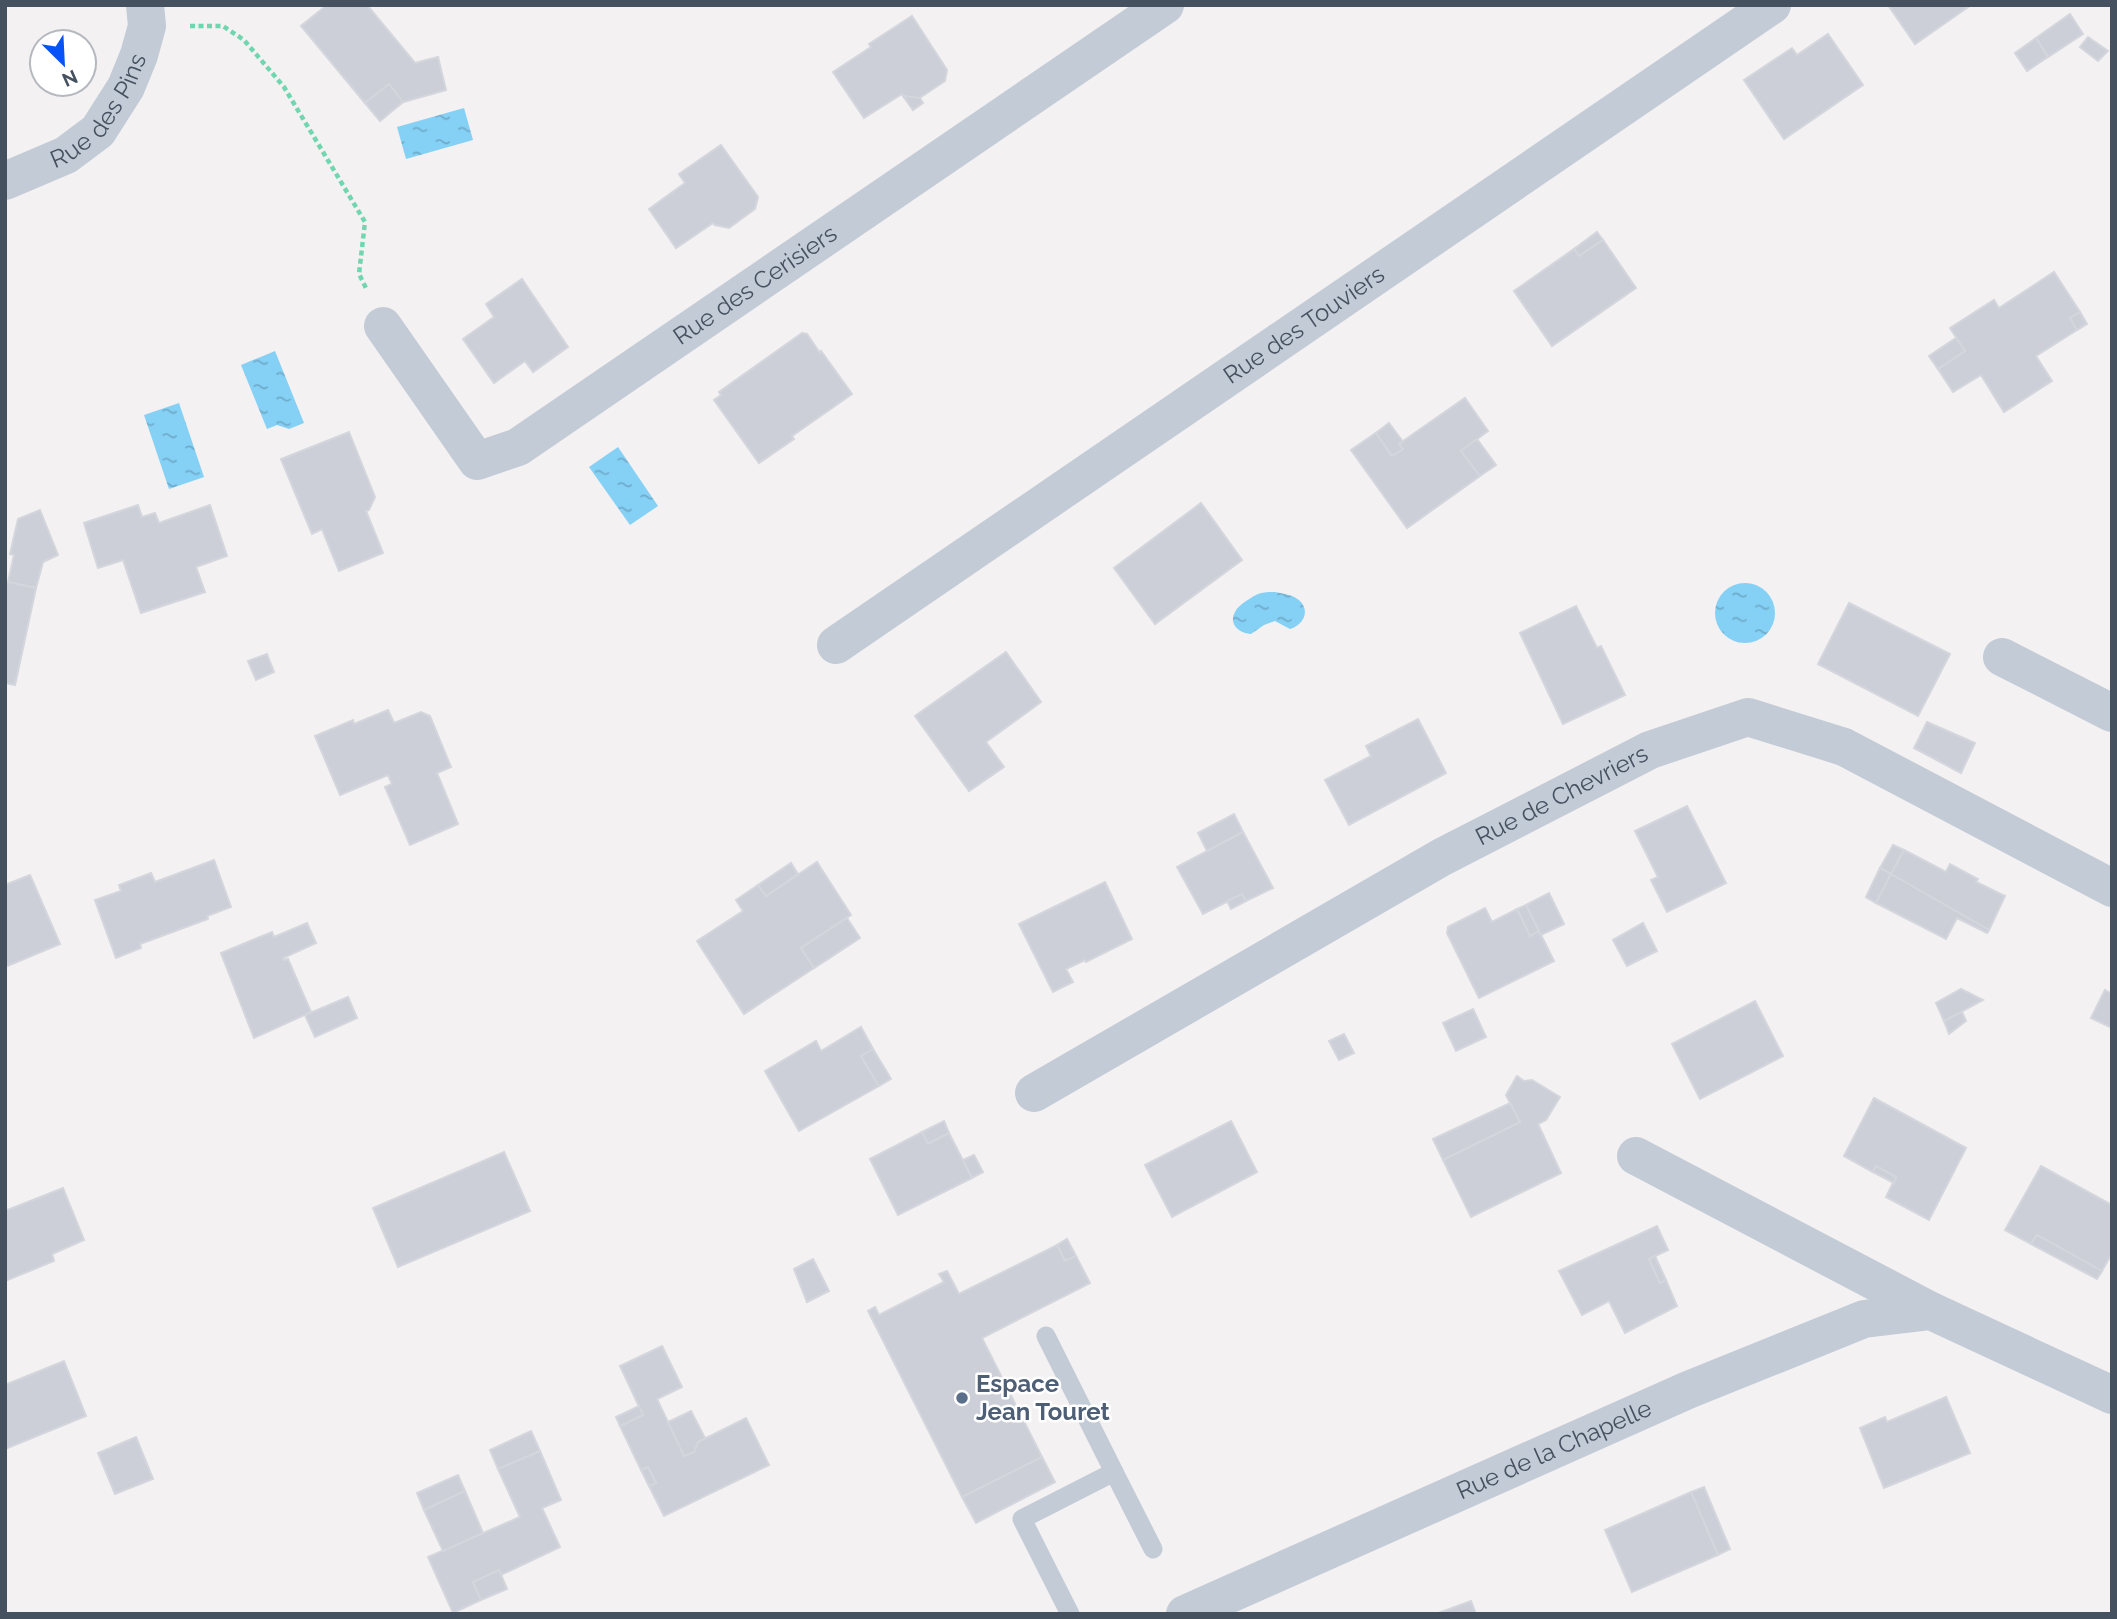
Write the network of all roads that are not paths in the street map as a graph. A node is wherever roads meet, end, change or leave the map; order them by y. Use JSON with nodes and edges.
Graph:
{"nodes":[{"id":1,"x":1165,"y":5,"type":"edge"},
{"id":2,"x":1772,"y":5,"type":"edge"},
{"id":3,"x":146,"y":15,"type":"edge"},
{"id":4,"x":5,"y":181,"type":"edge"},
{"id":5,"x":383,"y":326,"type":"road end"},
{"id":6,"x":836,"y":645,"type":"dead end"},
{"id":7,"x":2002,"y":657,"type":"dead end"},
{"id":8,"x":2112,"y":713,"type":"edge"},
{"id":9,"x":2112,"y":888,"type":"edge"},
{"id":10,"x":1034,"y":1093,"type":"dead end"},
{"id":11,"x":1636,"y":1156,"type":"dead end"},
{"id":12,"x":1931,"y":1311,"type":"junction"},
{"id":13,"x":1046,"y":1336,"type":"dead end"},
{"id":14,"x":2112,"y":1395,"type":"edge"},
{"id":15,"x":1114,"y":1472,"type":"junction"},
{"id":16,"x":1153,"y":1549,"type":"dead end"},
{"id":17,"x":1070,"y":1614,"type":"edge"},
{"id":18,"x":1185,"y":1614,"type":"edge"}],
"edges":[{"from":1,"to":5,"type":"street","name":"Rue des Cerisiers"},
{"from":2,"to":6,"type":"street","name":"Rue des Touviers"},
{"from":3,"to":4,"type":"street","name":"Rue des Pins"},
{"from":7,"to":8,"type":"street"},
{"from":9,"to":10,"type":"street","name":"Rue de Chevriers"},
{"from":11,"to":12,"type":"street"},
{"from":12,"to":14,"type":"street"},
{"from":12,"to":18,"type":"street","name":"Rue de la Chapelle"},
{"from":13,"to":15,"type":"lane"},
{"from":15,"to":16,"type":"lane"},
{"from":15,"to":17,"type":"lane"}]}
